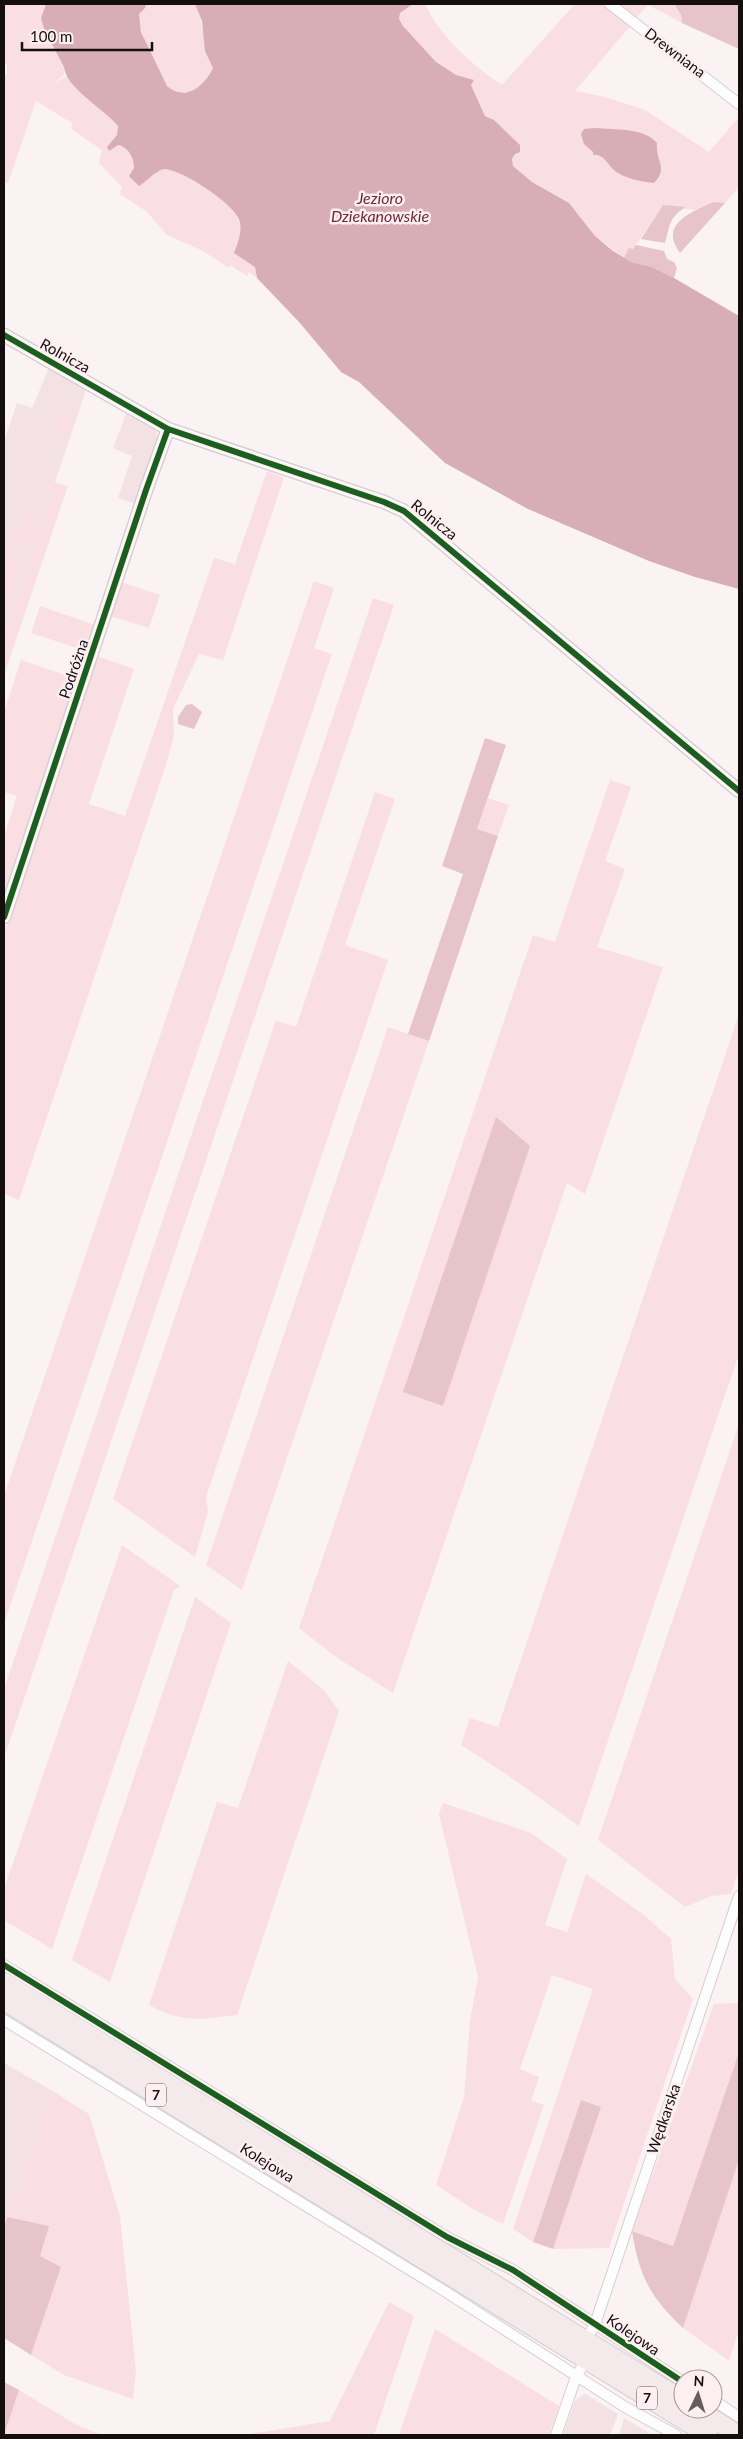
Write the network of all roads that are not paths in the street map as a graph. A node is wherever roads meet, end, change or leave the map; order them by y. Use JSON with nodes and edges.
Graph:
{"nodes":[{"id":1,"x":610,"y":4,"type":"edge"},
{"id":2,"x":739,"y":104,"type":"edge"},
{"id":3,"x":4,"y":335,"type":"edge"},
{"id":4,"x":168,"y":429,"type":"junction"},
{"id":5,"x":739,"y":791,"type":"edge"},
{"id":6,"x":4,"y":917,"type":"edge"},
{"id":7,"x":739,"y":1896,"type":"edge"},
{"id":8,"x":4,"y":1965,"type":"edge"},
{"id":9,"x":4,"y":1982,"type":"edge"},
{"id":10,"x":4,"y":2001,"type":"edge"},
{"id":11,"x":4,"y":2020,"type":"edge"},
{"id":12,"x":595,"y":2324,"type":"junction"},
{"id":13,"x":586,"y":2340,"type":"junction"},
{"id":14,"x":586,"y":2360,"type":"junction"},
{"id":15,"x":673,"y":2375,"type":"edge"},
{"id":16,"x":576,"y":2377,"type":"junction"},
{"id":17,"x":673,"y":2394,"type":"edge"},
{"id":18,"x":723,"y":2407,"type":"edge"},
{"id":19,"x":739,"y":2417,"type":"edge"},
{"id":20,"x":713,"y":2419,"type":"edge"},
{"id":21,"x":556,"y":2435,"type":"edge"},
{"id":22,"x":676,"y":2435,"type":"edge"},
{"id":23,"x":708,"y":2435,"type":"edge"},
{"id":24,"x":739,"y":2435,"type":"edge"}],
"edges":[{"from":1,"to":2,"type":"street","name":"Drewniana"},
{"from":3,"to":4,"type":"street","name":"Rolnicza"},
{"from":4,"to":5,"type":"street","name":"Rolnicza"},
{"from":4,"to":6,"type":"street","name":"Podróżna"},
{"from":7,"to":12,"type":"street","name":"Wędkarska"},
{"from":8,"to":12,"type":"street","name":"Kolejowa"},
{"from":9,"to":13,"type":"highway","name":"Kolejowa","number":"7"},
{"from":10,"to":14,"type":"highway","name":"Kolejowa","number":"7"},
{"from":11,"to":16,"type":"street"},
{"from":12,"to":13,"type":"street","name":"Wędkarska"},
{"from":12,"to":15,"type":"street","name":"Kolejowa"},
{"from":13,"to":17,"type":"highway","name":"Kolejowa","number":"7"},
{"from":14,"to":16,"type":"street"},
{"from":14,"to":23,"type":"highway","name":"Kolejowa","number":"7"},
{"from":16,"to":21,"type":"street"},
{"from":16,"to":22,"type":"street"},
{"from":18,"to":19,"type":"street"},
{"from":20,"to":24,"type":"highway"}]}
